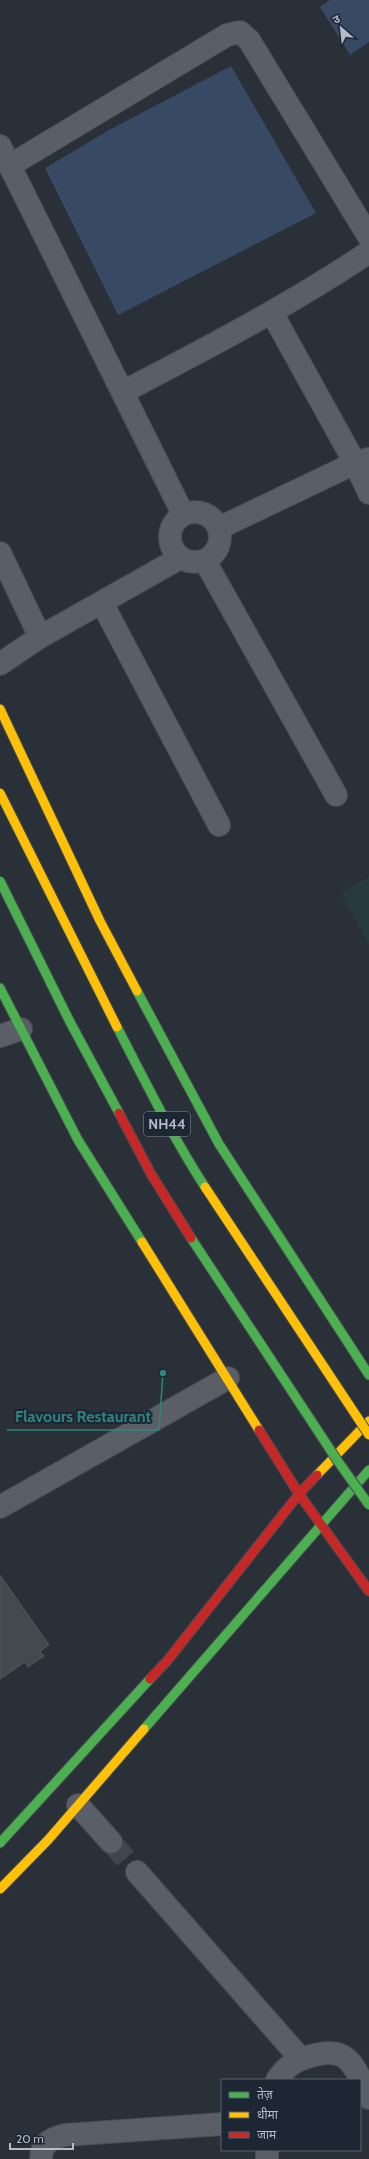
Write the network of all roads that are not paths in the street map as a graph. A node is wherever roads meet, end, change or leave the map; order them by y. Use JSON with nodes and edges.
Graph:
{"nodes":[{"id":1,"x":0,"y":146,"type":"edge"},
{"id":2,"x":9,"y":166,"type":"junction"},
{"id":3,"x":369,"y":237,"type":"edge"},
{"id":4,"x":369,"y":252,"type":"edge"},
{"id":5,"x":272,"y":313,"type":"junction"},
{"id":6,"x":123,"y":392,"type":"junction"},
{"id":7,"x":362,"y":461,"type":"edge"},
{"id":8,"x":369,"y":493,"type":"edge"},
{"id":9,"x":183,"y":514,"type":"junction"},
{"id":10,"x":219,"y":528,"type":"junction"},
{"id":11,"x":0,"y":553,"type":"edge"},
{"id":12,"x":180,"y":558,"type":"junction"},
{"id":13,"x":205,"y":561,"type":"junction"},
{"id":14,"x":102,"y":603,"type":"junction"},
{"id":15,"x":40,"y":637,"type":"junction"},
{"id":16,"x":0,"y":664,"type":"edge"},
{"id":17,"x":0,"y":709,"type":"edge"},
{"id":18,"x":0,"y":793,"type":"edge"},
{"id":19,"x":336,"y":795,"type":"dead end"},
{"id":20,"x":219,"y":825,"type":"dead end"},
{"id":21,"x":0,"y":881,"type":"edge"},
{"id":22,"x":0,"y":988,"type":"edge"},
{"id":23,"x":21,"y":1029,"type":"junction"},
{"id":24,"x":0,"y":1036,"type":"edge"},
{"id":25,"x":369,"y":1375,"type":"edge"},
{"id":26,"x":228,"y":1378,"type":"junction"},
{"id":27,"x":369,"y":1420,"type":"edge"},
{"id":28,"x":369,"y":1435,"type":"edge"},
{"id":29,"x":369,"y":1470,"type":"edge"},
{"id":30,"x":299,"y":1494,"type":"junction"},
{"id":31,"x":369,"y":1505,"type":"edge"},
{"id":32,"x":0,"y":1507,"type":"edge"},
{"id":33,"x":321,"y":1523,"type":"junction"},
{"id":34,"x":369,"y":1591,"type":"edge"},
{"id":35,"x":78,"y":1805,"type":"junction"},
{"id":36,"x":111,"y":1842,"type":"tunnel mouth"},
{"id":37,"x":0,"y":1843,"type":"edge"},
{"id":38,"x":137,"y":1872,"type":"tunnel mouth"},
{"id":39,"x":0,"y":1889,"type":"edge"},
{"id":40,"x":301,"y":2059,"type":"junction"},
{"id":41,"x":278,"y":2079,"type":"edge"},
{"id":42,"x":359,"y":2079,"type":"edge"},
{"id":43,"x":361,"y":2083,"type":"edge"},
{"id":44,"x":369,"y":2098,"type":"edge"},
{"id":45,"x":221,"y":2124,"type":"edge"},
{"id":46,"x":41,"y":2159,"type":"edge"}],
"edges":[{"from":1,"to":2,"type":"street"},
{"from":2,"to":3,"type":"street"},
{"from":2,"to":6,"type":"street"},
{"from":4,"to":5,"type":"street"},
{"from":5,"to":6,"type":"street"},
{"from":5,"to":7,"type":"street"},
{"from":6,"to":9,"type":"street"},
{"from":7,"to":8,"type":"street"},
{"from":7,"to":10,"type":"street"},
{"from":9,"to":10,"type":"street"},
{"from":9,"to":12,"type":"street"},
{"from":10,"to":13,"type":"street"},
{"from":11,"to":15,"type":"street"},
{"from":12,"to":13,"type":"street"},
{"from":12,"to":14,"type":"street"},
{"from":13,"to":19,"type":"street"},
{"from":14,"to":15,"type":"street"},
{"from":14,"to":20,"type":"street"},
{"from":15,"to":16,"type":"street"},
{"from":17,"to":25,"type":"main road"},
{"from":18,"to":28,"type":"main road","number":"NH44","bridge":true},
{"from":21,"to":31,"type":"main road","number":"NH44","bridge":true},
{"from":22,"to":23,"type":"main road"},
{"from":23,"to":24,"type":"street"},
{"from":23,"to":26,"type":"main road"},
{"from":26,"to":30,"type":"main road"},
{"from":26,"to":32,"type":"street"},
{"from":27,"to":30,"type":"main road"},
{"from":29,"to":33,"type":"main road"},
{"from":30,"to":33,"type":"main road"},
{"from":30,"to":37,"type":"main road"},
{"from":33,"to":34,"type":"main road"},
{"from":33,"to":35,"type":"main road"},
{"from":35,"to":36,"type":"street"},
{"from":35,"to":39,"type":"main road"},
{"from":38,"to":40,"type":"street"},
{"from":40,"to":41,"type":"street"},
{"from":40,"to":42,"type":"street"},
{"from":43,"to":44,"type":"street"},
{"from":45,"to":46,"type":"street"}]}
